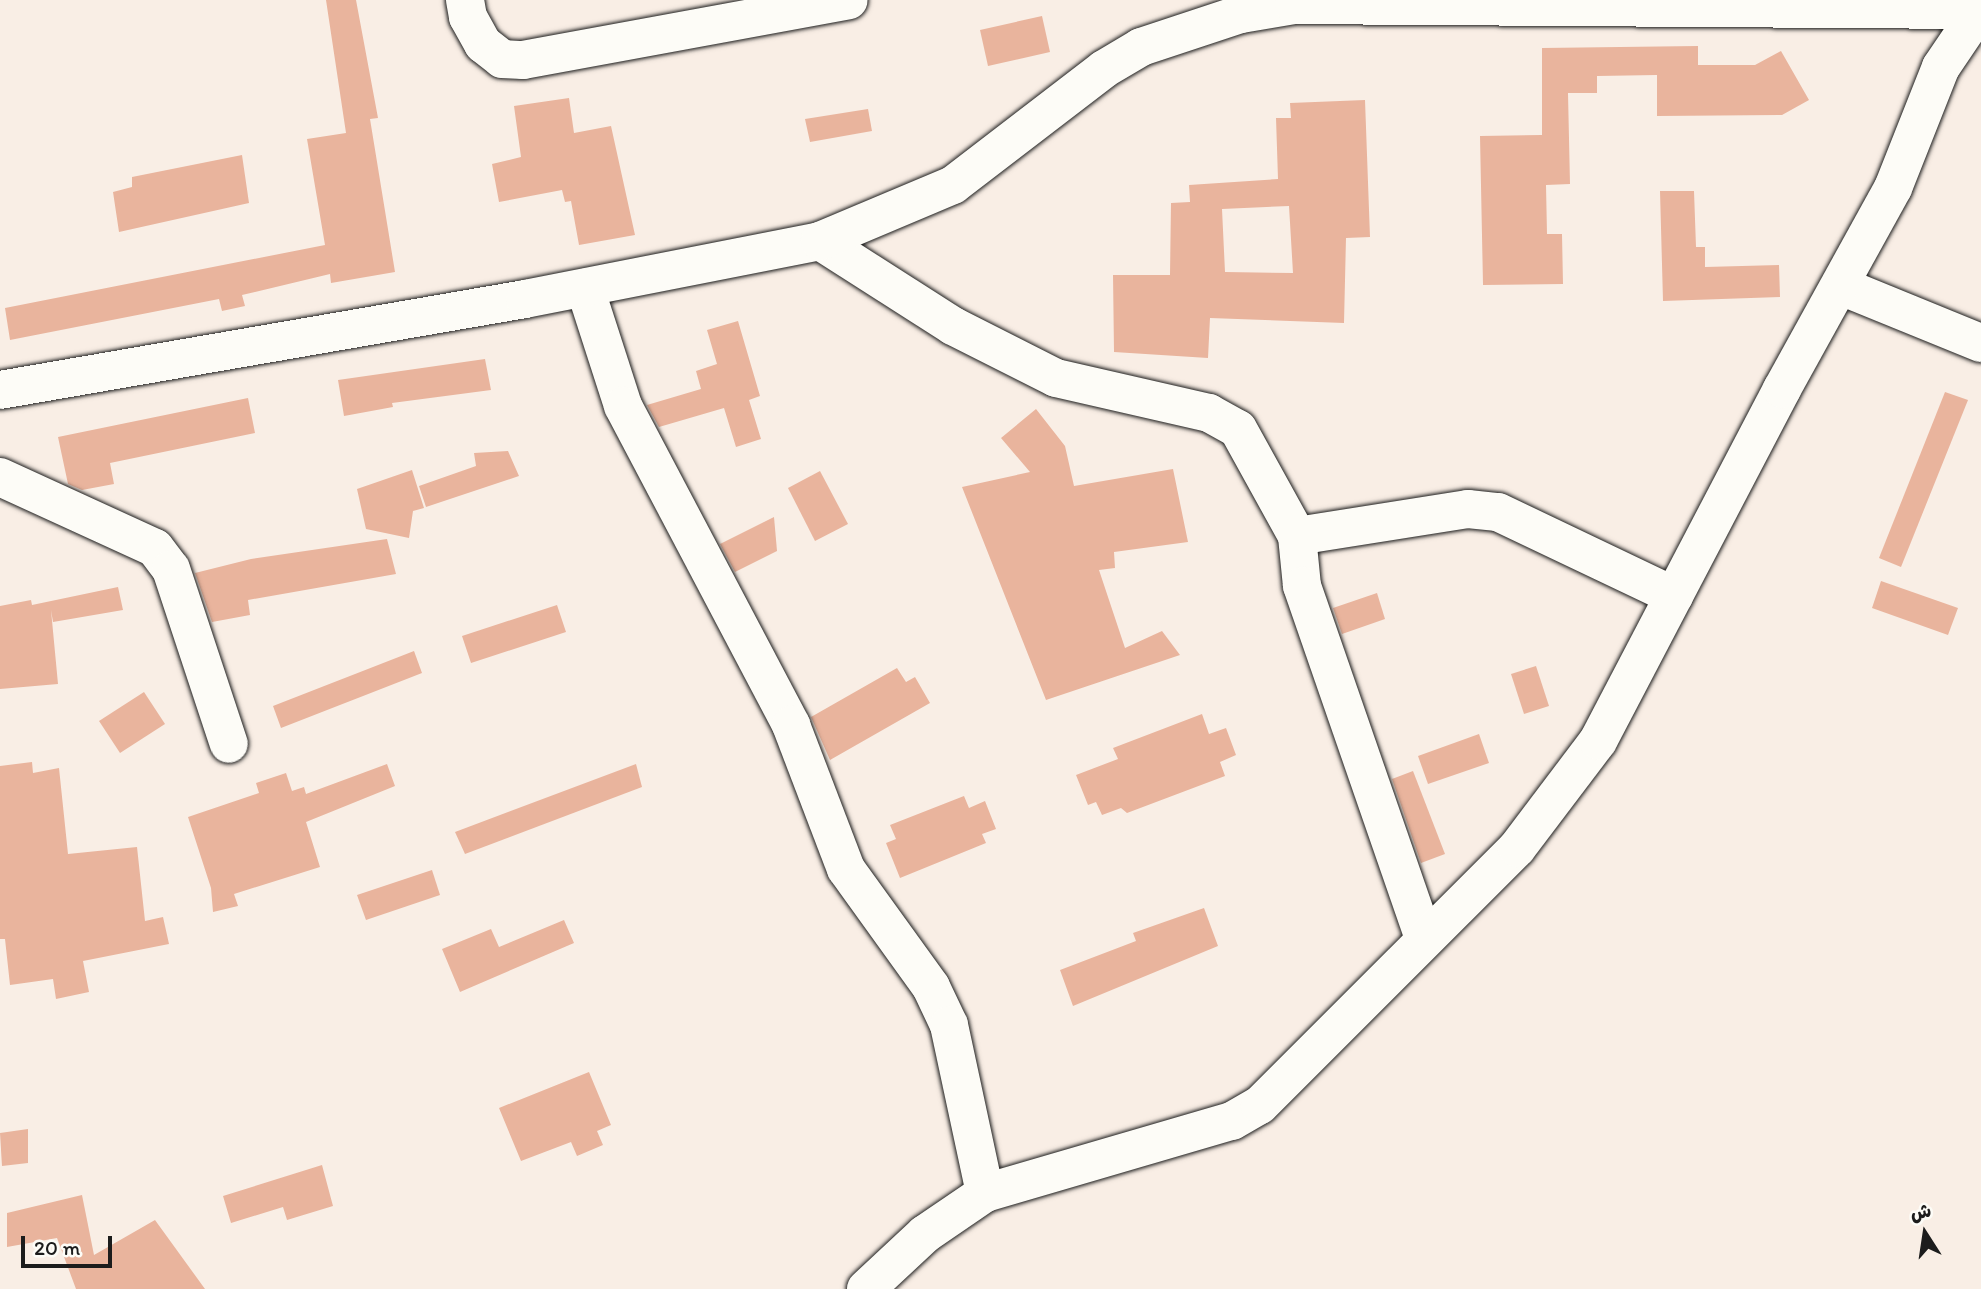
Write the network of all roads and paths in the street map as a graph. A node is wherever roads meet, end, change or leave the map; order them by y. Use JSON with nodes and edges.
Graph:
{"nodes":[{"id":1,"x":465,"y":0,"type":"edge"},
{"id":2,"x":849,"y":0,"type":"edge"},
{"id":3,"x":1981,"y":9,"type":"edge"},
{"id":4,"x":820,"y":241,"type":"junction"},
{"id":5,"x":1841,"y":286,"type":"junction"},
{"id":6,"x":585,"y":288,"type":"junction"},
{"id":7,"x":1981,"y":343,"type":"edge"},
{"id":8,"x":0,"y":390,"type":"edge"},
{"id":9,"x":0,"y":477,"type":"edge"},
{"id":10,"x":1297,"y":536,"type":"junction"},
{"id":11,"x":1674,"y":596,"type":"junction"},
{"id":12,"x":229,"y":744,"type":"dead end"},
{"id":13,"x":1424,"y":938,"type":"junction"},
{"id":14,"x":985,"y":1193,"type":"junction"},
{"id":15,"x":866,"y":1289,"type":"edge"}],
"edges":[{"from":1,"to":2,"type":"street"},
{"from":3,"to":4,"type":"street"},
{"from":3,"to":5,"type":"street"},
{"from":4,"to":6,"type":"street"},
{"from":4,"to":10,"type":"street"},
{"from":5,"to":7,"type":"street"},
{"from":5,"to":11,"type":"street"},
{"from":6,"to":8,"type":"street"},
{"from":6,"to":14,"type":"street"},
{"from":9,"to":12,"type":"street"},
{"from":10,"to":11,"type":"street"},
{"from":10,"to":13,"type":"street"},
{"from":11,"to":13,"type":"street"},
{"from":13,"to":14,"type":"street"},
{"from":14,"to":15,"type":"street"}]}
